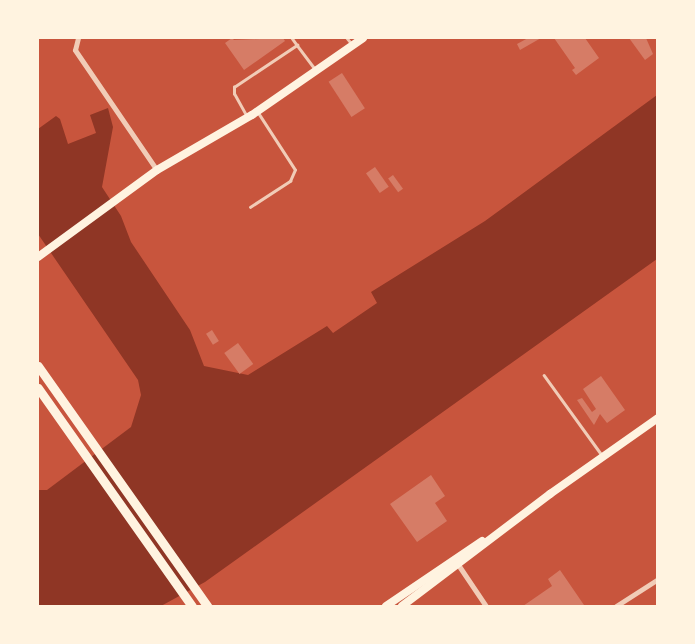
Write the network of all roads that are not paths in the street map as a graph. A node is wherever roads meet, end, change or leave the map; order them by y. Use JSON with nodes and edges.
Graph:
{"nodes":[{"id":1,"x":78,"y":38,"type":"edge"},
{"id":2,"x":292,"y":38,"type":"edge"},
{"id":3,"x":347,"y":38,"type":"edge"},
{"id":4,"x":363,"y":38,"type":"edge"},
{"id":5,"x":297,"y":45,"type":"junction"},
{"id":6,"x":352,"y":45,"type":"junction"},
{"id":7,"x":316,"y":70,"type":"junction"},
{"id":8,"x":258,"y":111,"type":"junction"},
{"id":9,"x":248,"y":118,"type":"junction"},
{"id":10,"x":157,"y":170,"type":"junction"},
{"id":11,"x":250,"y":207,"type":"dead end"},
{"id":12,"x":38,"y":257,"type":"edge"},
{"id":13,"x":38,"y":366,"type":"edge"},
{"id":14,"x":544,"y":375,"type":"dead end"},
{"id":15,"x":38,"y":388,"type":"edge"},
{"id":16,"x":658,"y":418,"type":"edge"},
{"id":17,"x":603,"y":456,"type":"junction"},
{"id":18,"x":499,"y":531,"type":"junction"},
{"id":19,"x":459,"y":566,"type":"junction"},
{"id":20,"x":658,"y":579,"type":"edge"},
{"id":21,"x":192,"y":606,"type":"edge"},
{"id":22,"x":207,"y":606,"type":"edge"},
{"id":23,"x":386,"y":606,"type":"edge"},
{"id":24,"x":402,"y":606,"type":"edge"},
{"id":25,"x":486,"y":606,"type":"edge"},
{"id":26,"x":616,"y":606,"type":"edge"}],
"edges":[{"from":1,"to":10,"type":"street"},
{"from":2,"to":5,"type":"lane"},
{"from":3,"to":6,"type":"lane"},
{"from":4,"to":6,"type":"main road"},
{"from":5,"to":7,"type":"lane"},
{"from":5,"to":9,"type":"lane"},
{"from":6,"to":7,"type":"main road"},
{"from":7,"to":8,"type":"main road"},
{"from":8,"to":9,"type":"main road"},
{"from":8,"to":11,"type":"lane"},
{"from":9,"to":10,"type":"main road"},
{"from":10,"to":12,"type":"main road"},
{"from":13,"to":22,"type":"main road"},
{"from":14,"to":17,"type":"lane"},
{"from":15,"to":21,"type":"main road"},
{"from":16,"to":17,"type":"main road"},
{"from":17,"to":18,"type":"main road"},
{"from":18,"to":19,"type":"main road"},
{"from":18,"to":23,"type":"main road"},
{"from":19,"to":24,"type":"main road"},
{"from":19,"to":25,"type":"street"},
{"from":20,"to":26,"type":"street"}]}
